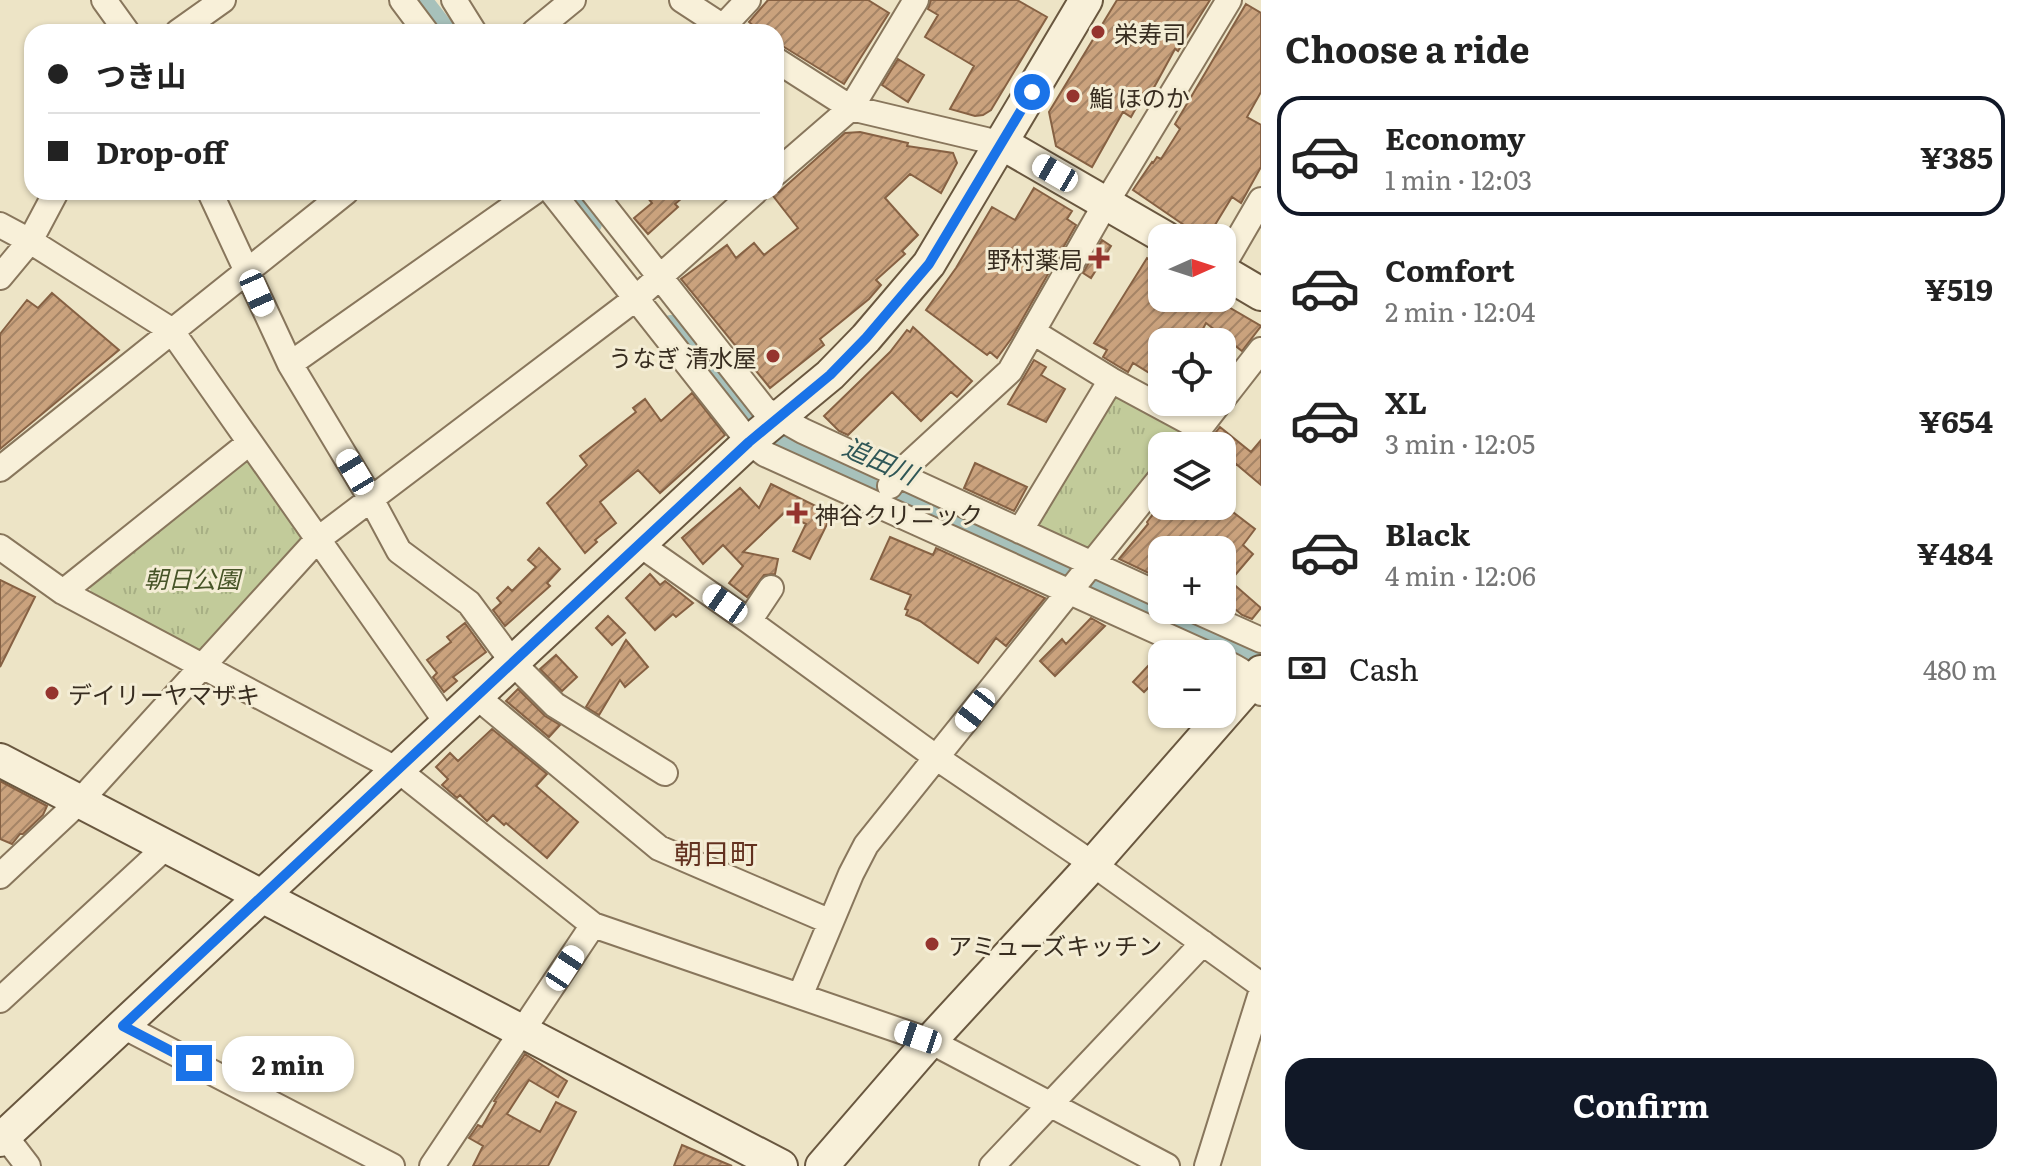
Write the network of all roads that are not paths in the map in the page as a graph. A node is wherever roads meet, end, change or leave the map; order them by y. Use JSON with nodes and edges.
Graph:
{"nodes":[{"id":1,"x":104,"y":0,"type":"edge"},
{"id":2,"x":223,"y":0,"type":"edge"},
{"id":3,"x":402,"y":0,"type":"edge"},
{"id":4,"x":454,"y":0,"type":"edge"},
{"id":5,"x":573,"y":0,"type":"edge"},
{"id":6,"x":682,"y":0,"type":"edge"},
{"id":7,"x":748,"y":0,"type":"edge"},
{"id":8,"x":916,"y":0,"type":"edge"},
{"id":9,"x":1086,"y":0,"type":"edge"},
{"id":10,"x":1229,"y":0,"type":"edge"},
{"id":11,"x":121,"y":24,"type":"edge"},
{"id":12,"x":189,"y":24,"type":"edge"},
{"id":13,"x":420,"y":24,"type":"edge"},
{"id":14,"x":469,"y":24,"type":"edge"},
{"id":15,"x":544,"y":24,"type":"edge"},
{"id":16,"x":716,"y":24,"type":"edge"},
{"id":17,"x":729,"y":24,"type":"edge"},
{"id":18,"x":784,"y":65,"type":"edge"},
{"id":19,"x":851,"y":108,"type":"junction"},
{"id":20,"x":1003,"y":144,"type":"junction"},
{"id":21,"x":784,"y":166,"type":"edge"},
{"id":22,"x":52,"y":200,"type":"edge"},
{"id":23,"x":214,"y":200,"type":"edge"},
{"id":24,"x":336,"y":200,"type":"edge"},
{"id":25,"x":523,"y":200,"type":"edge"},
{"id":26,"x":566,"y":200,"type":"edge"},
{"id":27,"x":599,"y":200,"type":"edge"},
{"id":28,"x":746,"y":200,"type":"edge"},
{"id":29,"x":1261,"y":200,"type":"edge"},
{"id":30,"x":1106,"y":203,"type":"junction"},
{"id":31,"x":0,"y":225,"type":"edge"},
{"id":32,"x":1148,"y":228,"type":"edge"},
{"id":33,"x":30,"y":241,"type":"junction"},
{"id":34,"x":1236,"y":244,"type":"edge"},
{"id":35,"x":246,"y":270,"type":"junction"},
{"id":36,"x":660,"y":276,"type":"junction"},
{"id":37,"x":0,"y":277,"type":"edge"},
{"id":38,"x":1236,"y":278,"type":"edge"},
{"id":39,"x":1261,"y":294,"type":"edge"},
{"id":40,"x":635,"y":299,"type":"junction"},
{"id":41,"x":171,"y":330,"type":"junction"},
{"id":42,"x":1033,"y":332,"type":"junction"},
{"id":43,"x":1261,"y":350,"type":"edge"},
{"id":44,"x":290,"y":364,"type":"junction"},
{"id":45,"x":1111,"y":380,"type":"junction"},
{"id":46,"x":1236,"y":382,"type":"edge"},
{"id":47,"x":1209,"y":416,"type":"edge"},
{"id":48,"x":779,"y":419,"type":"junction"},
{"id":49,"x":1186,"y":432,"type":"edge"},
{"id":50,"x":1197,"y":432,"type":"edge"},
{"id":51,"x":749,"y":442,"type":"junction"},
{"id":52,"x":249,"y":443,"type":"junction"},
{"id":53,"x":0,"y":469,"type":"edge"},
{"id":54,"x":897,"y":475,"type":"junction"},
{"id":55,"x":1148,"y":494,"type":"edge"},
{"id":56,"x":371,"y":499,"type":"junction"},
{"id":57,"x":880,"y":505,"type":"junction"},
{"id":58,"x":1020,"y":531,"type":"junction"},
{"id":59,"x":317,"y":540,"type":"junction"},
{"id":60,"x":639,"y":544,"type":"junction"},
{"id":61,"x":0,"y":547,"type":"edge"},
{"id":62,"x":1093,"y":565,"type":"junction"},
{"id":63,"x":771,"y":588,"type":"dead end"},
{"id":64,"x":1148,"y":590,"type":"edge"},
{"id":65,"x":1069,"y":591,"type":"junction"},
{"id":66,"x":63,"y":592,"type":"junction"},
{"id":67,"x":749,"y":621,"type":"junction"},
{"id":68,"x":1225,"y":624,"type":"edge"},
{"id":69,"x":1176,"y":640,"type":"edge"},
{"id":70,"x":1261,"y":640,"type":"edge"},
{"id":71,"x":514,"y":664,"type":"junction"},
{"id":72,"x":203,"y":666,"type":"junction"},
{"id":73,"x":1236,"y":667,"type":"edge"},
{"id":74,"x":1259,"y":682,"type":"edge"},
{"id":75,"x":477,"y":697,"type":"junction"},
{"id":76,"x":447,"y":723,"type":"junction"},
{"id":77,"x":937,"y":758,"type":"junction"},
{"id":78,"x":0,"y":760,"type":"edge"},
{"id":79,"x":398,"y":770,"type":"junction"},
{"id":80,"x":665,"y":773,"type":"dead end"},
{"id":81,"x":80,"y":801,"type":"junction"},
{"id":82,"x":167,"y":846,"type":"junction"},
{"id":83,"x":1093,"y":864,"type":"junction"},
{"id":84,"x":0,"y":876,"type":"edge"},
{"id":85,"x":260,"y":897,"type":"junction"},
{"id":86,"x":831,"y":922,"type":"junction"},
{"id":87,"x":593,"y":925,"type":"junction"},
{"id":88,"x":1203,"y":943,"type":"junction"},
{"id":89,"x":1261,"y":985,"type":"edge"},
{"id":90,"x":1261,"y":993,"type":"edge"},
{"id":91,"x":800,"y":996,"type":"junction"},
{"id":92,"x":0,"y":1000,"type":"edge"},
{"id":93,"x":123,"y":1026,"type":"junction"},
{"id":94,"x":523,"y":1033,"type":"junction"},
{"id":95,"x":930,"y":1041,"type":"junction"},
{"id":96,"x":1051,"y":1103,"type":"junction"},
{"id":97,"x":2,"y":1138,"type":"edge"},
{"id":98,"x":28,"y":1166,"type":"edge"},
{"id":99,"x":392,"y":1166,"type":"edge"},
{"id":100,"x":432,"y":1166,"type":"edge"},
{"id":101,"x":781,"y":1166,"type":"edge"},
{"id":102,"x":822,"y":1166,"type":"edge"},
{"id":103,"x":992,"y":1166,"type":"edge"},
{"id":104,"x":1167,"y":1166,"type":"edge"},
{"id":105,"x":1207,"y":1166,"type":"edge"}],
"edges":[{"from":1,"to":11,"type":"street"},
{"from":2,"to":12,"type":"street"},
{"from":3,"to":13,"type":"street"},
{"from":4,"to":14,"type":"street"},
{"from":5,"to":15,"type":"street"},
{"from":6,"to":16,"type":"street"},
{"from":7,"to":17,"type":"street"},
{"from":8,"to":19,"type":"street"},
{"from":9,"to":20,"type":"street"},
{"from":10,"to":30,"type":"street"},
{"from":18,"to":19,"type":"street"},
{"from":19,"to":20,"type":"street"},
{"from":19,"to":21,"type":"street"},
{"from":20,"to":30,"type":"street"},
{"from":20,"to":48,"type":"street"},
{"from":22,"to":33,"type":"street"},
{"from":23,"to":35,"type":"street"},
{"from":24,"to":35,"type":"street"},
{"from":25,"to":44,"type":"street"},
{"from":26,"to":40,"type":"street"},
{"from":27,"to":36,"type":"street"},
{"from":28,"to":36,"type":"street"},
{"from":29,"to":34,"type":"street"},
{"from":30,"to":32,"type":"street"},
{"from":30,"to":42,"type":"street"},
{"from":31,"to":33,"type":"street"},
{"from":33,"to":37,"type":"street"},
{"from":33,"to":41,"type":"street"},
{"from":35,"to":41,"type":"street"},
{"from":35,"to":44,"type":"street"},
{"from":36,"to":40,"type":"street"},
{"from":36,"to":48,"type":"street"},
{"from":38,"to":39,"type":"street"},
{"from":40,"to":51,"type":"street"},
{"from":40,"to":56,"type":"street"},
{"from":41,"to":52,"type":"street"},
{"from":41,"to":53,"type":"street"},
{"from":42,"to":45,"type":"street"},
{"from":42,"to":54,"type":"street"},
{"from":43,"to":46,"type":"street"},
{"from":44,"to":56,"type":"street"},
{"from":45,"to":49,"type":"street"},
{"from":45,"to":58,"type":"street"},
{"from":47,"to":50,"type":"street"},
{"from":48,"to":51,"type":"street"},
{"from":48,"to":54,"type":"street"},
{"from":51,"to":57,"type":"street"},
{"from":51,"to":60,"type":"street"},
{"from":52,"to":59,"type":"street"},
{"from":52,"to":66,"type":"street"},
{"from":54,"to":57,"type":"street"},
{"from":54,"to":58,"type":"street"},
{"from":55,"to":62,"type":"street"},
{"from":56,"to":59,"type":"street"},
{"from":56,"to":71,"type":"street"},
{"from":57,"to":65,"type":"street"},
{"from":58,"to":62,"type":"street"},
{"from":59,"to":72,"type":"street"},
{"from":59,"to":76,"type":"street"},
{"from":60,"to":67,"type":"street"},
{"from":60,"to":71,"type":"street"},
{"from":61,"to":66,"type":"street"},
{"from":62,"to":64,"type":"street"},
{"from":62,"to":65,"type":"street"},
{"from":63,"to":67,"type":"street"},
{"from":65,"to":69,"type":"street"},
{"from":65,"to":77,"type":"street"},
{"from":66,"to":72,"type":"street"},
{"from":67,"to":77,"type":"street"},
{"from":68,"to":70,"type":"street"},
{"from":71,"to":75,"type":"street"},
{"from":71,"to":80,"type":"street"},
{"from":72,"to":79,"type":"street"},
{"from":72,"to":81,"type":"street"},
{"from":73,"to":74,"type":"street"},
{"from":74,"to":83,"type":"street"},
{"from":75,"to":76,"type":"street"},
{"from":75,"to":86,"type":"street"},
{"from":76,"to":79,"type":"street"},
{"from":77,"to":83,"type":"street"},
{"from":77,"to":86,"type":"street"},
{"from":78,"to":81,"type":"street"},
{"from":79,"to":85,"type":"street"},
{"from":79,"to":87,"type":"street"},
{"from":81,"to":82,"type":"street"},
{"from":81,"to":84,"type":"street"},
{"from":82,"to":85,"type":"street"},
{"from":82,"to":92,"type":"street"},
{"from":83,"to":88,"type":"street"},
{"from":83,"to":95,"type":"street"},
{"from":85,"to":93,"type":"street"},
{"from":85,"to":94,"type":"street"},
{"from":86,"to":91,"type":"street"},
{"from":87,"to":91,"type":"street"},
{"from":87,"to":94,"type":"street"},
{"from":88,"to":89,"type":"street"},
{"from":88,"to":96,"type":"street"},
{"from":90,"to":105,"type":"street"},
{"from":91,"to":95,"type":"street"},
{"from":93,"to":97,"type":"street"},
{"from":93,"to":99,"type":"street"},
{"from":94,"to":100,"type":"street"},
{"from":94,"to":101,"type":"street"},
{"from":95,"to":96,"type":"street"},
{"from":95,"to":102,"type":"street"},
{"from":96,"to":103,"type":"street"},
{"from":96,"to":104,"type":"street"},
{"from":97,"to":98,"type":"street"}]}
